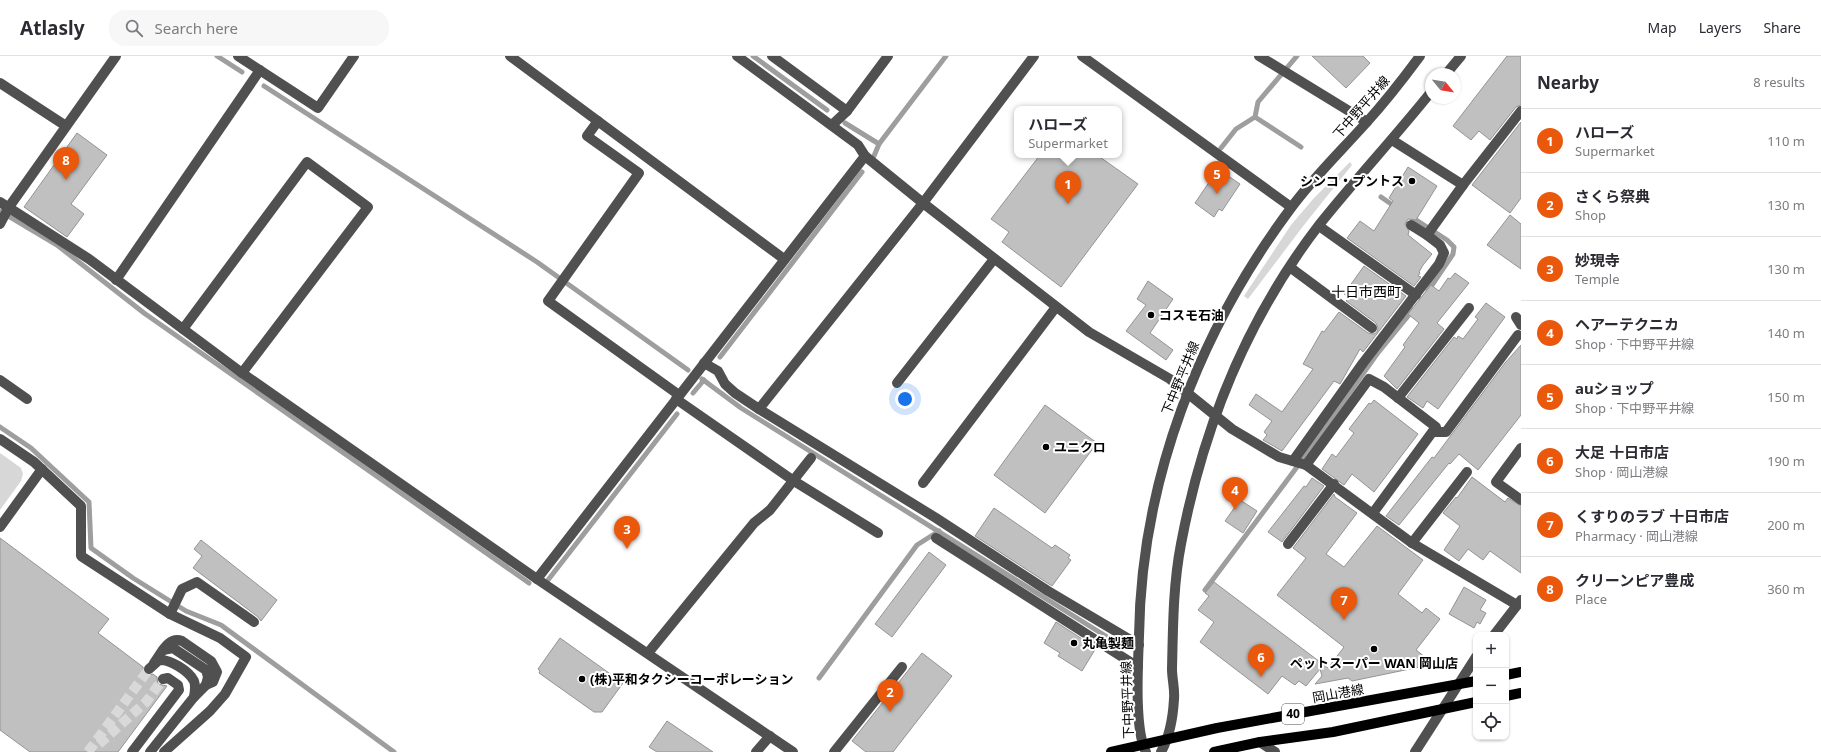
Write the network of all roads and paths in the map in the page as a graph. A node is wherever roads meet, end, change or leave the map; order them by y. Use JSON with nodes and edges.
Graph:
{"nodes":[{"id":1,"x":116,"y":56,"type":"edge"},
{"id":2,"x":238,"y":56,"type":"edge"},
{"id":3,"x":354,"y":56,"type":"edge"},
{"id":4,"x":510,"y":56,"type":"edge"},
{"id":5,"x":737,"y":56,"type":"edge"},
{"id":6,"x":772,"y":56,"type":"edge"},
{"id":7,"x":888,"y":56,"type":"edge"},
{"id":8,"x":1034,"y":56,"type":"edge"},
{"id":9,"x":1082,"y":56,"type":"edge"},
{"id":10,"x":1259,"y":56,"type":"edge"},
{"id":11,"x":1420,"y":56,"type":"edge"},
{"id":12,"x":1461,"y":56,"type":"edge"},
{"id":13,"x":1451,"y":68,"type":"edge"},
{"id":14,"x":260,"y":70,"type":"junction"},
{"id":15,"x":0,"y":83,"type":"edge"},
{"id":16,"x":1425,"y":99,"type":"edge"},
{"id":17,"x":847,"y":111,"type":"junction"},
{"id":18,"x":1521,"y":111,"type":"edge"},
{"id":19,"x":598,"y":121,"type":"junction"},
{"id":20,"x":1367,"y":122,"type":"junction"},
{"id":21,"x":66,"y":126,"type":"junction"},
{"id":22,"x":832,"y":126,"type":"junction"},
{"id":23,"x":1392,"y":140,"type":"junction"},
{"id":24,"x":865,"y":156,"type":"junction"},
{"id":25,"x":1463,"y":185,"type":"junction"},
{"id":26,"x":0,"y":202,"type":"edge"},
{"id":27,"x":923,"y":203,"type":"junction"},
{"id":28,"x":1292,"y":207,"type":"junction"},
{"id":29,"x":5,"y":215,"type":"edge"},
{"id":30,"x":1412,"y":225,"type":"dead end"},
{"id":31,"x":1319,"y":226,"type":"junction"},
{"id":32,"x":1430,"y":231,"type":"junction"},
{"id":33,"x":784,"y":259,"type":"junction"},
{"id":34,"x":994,"y":259,"type":"junction"},
{"id":35,"x":1291,"y":268,"type":"junction"},
{"id":36,"x":116,"y":280,"type":"junction"},
{"id":37,"x":1416,"y":295,"type":"junction"},
{"id":38,"x":1056,"y":307,"type":"junction"},
{"id":39,"x":1469,"y":308,"type":"dead end"},
{"id":40,"x":1372,"y":328,"type":"dead end"},
{"id":41,"x":183,"y":329,"type":"junction"},
{"id":42,"x":1518,"y":335,"type":"dead end"},
{"id":43,"x":704,"y":363,"type":"junction"},
{"id":44,"x":242,"y":373,"type":"junction"},
{"id":45,"x":0,"y":380,"type":"edge"},
{"id":46,"x":897,"y":383,"type":"dead end"},
{"id":47,"x":1186,"y":392,"type":"junction"},
{"id":48,"x":677,"y":397,"type":"junction"},
{"id":49,"x":1398,"y":398,"type":"junction"},
{"id":50,"x":27,"y":399,"type":"dead end"},
{"id":51,"x":759,"y":409,"type":"junction"},
{"id":52,"x":1215,"y":415,"type":"junction"},
{"id":53,"x":1433,"y":432,"type":"junction"},
{"id":54,"x":0,"y":439,"type":"edge"},
{"id":55,"x":1521,"y":448,"type":"edge"},
{"id":56,"x":811,"y":458,"type":"dead end"},
{"id":57,"x":1300,"y":463,"type":"junction"},
{"id":58,"x":42,"y":469,"type":"junction"},
{"id":59,"x":1467,"y":472,"type":"dead end"},
{"id":60,"x":794,"y":481,"type":"junction"},
{"id":61,"x":923,"y":483,"type":"dead end"},
{"id":62,"x":1334,"y":484,"type":"junction"},
{"id":63,"x":1521,"y":500,"type":"edge"},
{"id":64,"x":1373,"y":513,"type":"junction"},
{"id":65,"x":0,"y":527,"type":"edge"},
{"id":66,"x":878,"y":533,"type":"dead end"},
{"id":67,"x":936,"y":538,"type":"dead end"},
{"id":68,"x":1412,"y":543,"type":"junction"},
{"id":69,"x":1288,"y":544,"type":"dead end"},
{"id":70,"x":537,"y":579,"type":"junction"},
{"id":71,"x":1519,"y":603,"type":"edge"},
{"id":72,"x":171,"y":612,"type":"junction"},
{"id":73,"x":254,"y":622,"type":"dead end"},
{"id":74,"x":1496,"y":632,"type":"edge"},
{"id":75,"x":1139,"y":645,"type":"junction"},
{"id":76,"x":648,"y":653,"type":"junction"},
{"id":77,"x":1473,"y":662,"type":"edge"},
{"id":78,"x":902,"y":667,"type":"dead end"},
{"id":79,"x":1138,"y":667,"type":"junction"},
{"id":80,"x":1521,"y":672,"type":"edge"},
{"id":81,"x":1509,"y":674,"type":"edge"},
{"id":82,"x":163,"y":679,"type":"dead end"},
{"id":83,"x":1473,"y":681,"type":"edge"},
{"id":84,"x":1458,"y":684,"type":"junction"},
{"id":85,"x":1521,"y":693,"type":"edge"},
{"id":86,"x":1509,"y":695,"type":"edge"},
{"id":87,"x":194,"y":697,"type":"junction"},
{"id":88,"x":1473,"y":703,"type":"edge"},
{"id":89,"x":1442,"y":708,"type":"junction"},
{"id":90,"x":770,"y":736,"type":"junction"},
{"id":91,"x":1168,"y":739,"type":"junction"},
{"id":92,"x":1260,"y":742,"type":"junction"},
{"id":93,"x":1144,"y":748,"type":"edge"},
{"id":94,"x":132,"y":752,"type":"edge"},
{"id":95,"x":150,"y":752,"type":"edge"},
{"id":96,"x":164,"y":752,"type":"edge"},
{"id":97,"x":756,"y":752,"type":"edge"},
{"id":98,"x":793,"y":752,"type":"edge"},
{"id":99,"x":834,"y":752,"type":"edge"},
{"id":100,"x":1111,"y":752,"type":"edge"},
{"id":101,"x":1161,"y":752,"type":"edge"},
{"id":102,"x":1214,"y":752,"type":"edge"},
{"id":103,"x":1275,"y":752,"type":"edge"},
{"id":104,"x":1415,"y":752,"type":"edge"}],
"edges":[{"from":1,"to":21,"type":"street"},
{"from":2,"to":14,"type":"street"},
{"from":3,"to":14,"type":"street"},
{"from":4,"to":19,"type":"street"},
{"from":5,"to":22,"type":"street"},
{"from":6,"to":17,"type":"street"},
{"from":7,"to":17,"type":"street"},
{"from":8,"to":27,"type":"street"},
{"from":9,"to":28,"type":"street"},
{"from":10,"to":20,"type":"street"},
{"from":11,"to":20,"type":"street","name":"下中野平井線"},
{"from":12,"to":13,"type":"street"},
{"from":14,"to":36,"type":"street"},
{"from":15,"to":21,"type":"street"},
{"from":16,"to":23,"type":"street"},
{"from":17,"to":22,"type":"street"},
{"from":18,"to":25,"type":"street"},
{"from":19,"to":33,"type":"street"},
{"from":19,"to":48,"type":"street"},
{"from":20,"to":28,"type":"street","name":"下中野平井線"},
{"from":21,"to":29,"type":"street"},
{"from":22,"to":24,"type":"street"},
{"from":23,"to":25,"type":"street"},
{"from":23,"to":31,"type":"street"},
{"from":24,"to":27,"type":"street"},
{"from":24,"to":33,"type":"street"},
{"from":25,"to":32,"type":"street"},
{"from":26,"to":29,"type":"street"},
{"from":27,"to":34,"type":"street"},
{"from":27,"to":51,"type":"street"},
{"from":28,"to":47,"type":"street","name":"下中野平井線"},
{"from":29,"to":36,"type":"street"},
{"from":30,"to":32,"type":"street"},
{"from":31,"to":35,"type":"street"},
{"from":31,"to":37,"type":"street"},
{"from":32,"to":37,"type":"street"},
{"from":33,"to":43,"type":"street"},
{"from":34,"to":38,"type":"street"},
{"from":34,"to":46,"type":"street"},
{"from":35,"to":40,"type":"street"},
{"from":35,"to":52,"type":"street"},
{"from":36,"to":41,"type":"street"},
{"from":37,"to":57,"type":"street"},
{"from":38,"to":47,"type":"street"},
{"from":38,"to":61,"type":"street"},
{"from":39,"to":49,"type":"street"},
{"from":41,"to":44,"type":"street"},
{"from":41,"to":44,"type":"street"},
{"from":42,"to":53,"type":"street"},
{"from":43,"to":48,"type":"street"},
{"from":43,"to":51,"type":"street"},
{"from":44,"to":70,"type":"street"},
{"from":45,"to":50,"type":"street"},
{"from":47,"to":52,"type":"street"},
{"from":47,"to":75,"type":"street","name":"下中野平井線"},
{"from":48,"to":60,"type":"street"},
{"from":48,"to":70,"type":"street"},
{"from":49,"to":53,"type":"street"},
{"from":49,"to":57,"type":"street"},
{"from":51,"to":75,"type":"street"},
{"from":52,"to":57,"type":"street"},
{"from":52,"to":91,"type":"street"},
{"from":53,"to":64,"type":"street"},
{"from":54,"to":58,"type":"street"},
{"from":55,"to":63,"type":"street"},
{"from":56,"to":60,"type":"street"},
{"from":57,"to":62,"type":"street"},
{"from":58,"to":65,"type":"street"},
{"from":58,"to":72,"type":"street"},
{"from":59,"to":68,"type":"street"},
{"from":60,"to":66,"type":"street"},
{"from":60,"to":76,"type":"street"},
{"from":62,"to":64,"type":"street"},
{"from":62,"to":69,"type":"street"},
{"from":64,"to":68,"type":"street"},
{"from":67,"to":79,"type":"street"},
{"from":68,"to":71,"type":"street"},
{"from":70,"to":76,"type":"street"},
{"from":71,"to":74,"type":"street"},
{"from":72,"to":73,"type":"street"},
{"from":72,"to":96,"type":"street"},
{"from":75,"to":79,"type":"street","name":"下中野平井線"},
{"from":76,"to":90,"type":"street"},
{"from":77,"to":84,"type":"street"},
{"from":78,"to":99,"type":"street"},
{"from":79,"to":93,"type":"street","name":"下中野平井線"},
{"from":80,"to":81,"type":"main road"},
{"from":82,"to":94,"type":"street"},
{"from":83,"to":84,"type":"main road","name":"岡山港線","number":"40"},
{"from":84,"to":89,"type":"street"},
{"from":84,"to":91,"type":"main road","name":"岡山港線","number":"40"},
{"from":85,"to":86,"type":"main road"},
{"from":87,"to":87,"type":"street"},
{"from":87,"to":95,"type":"street"},
{"from":88,"to":89,"type":"main road","number":"40"},
{"from":89,"to":92,"type":"main road","number":"40"},
{"from":89,"to":104,"type":"street"},
{"from":90,"to":97,"type":"street"},
{"from":90,"to":98,"type":"street"},
{"from":91,"to":93,"type":"main road","name":"岡山港線","number":"40"},
{"from":91,"to":101,"type":"street"},
{"from":92,"to":102,"type":"main road","number":"40"},
{"from":92,"to":103,"type":"street"},
{"from":93,"to":100,"type":"main road","name":"岡山港線","number":"40"}]}
